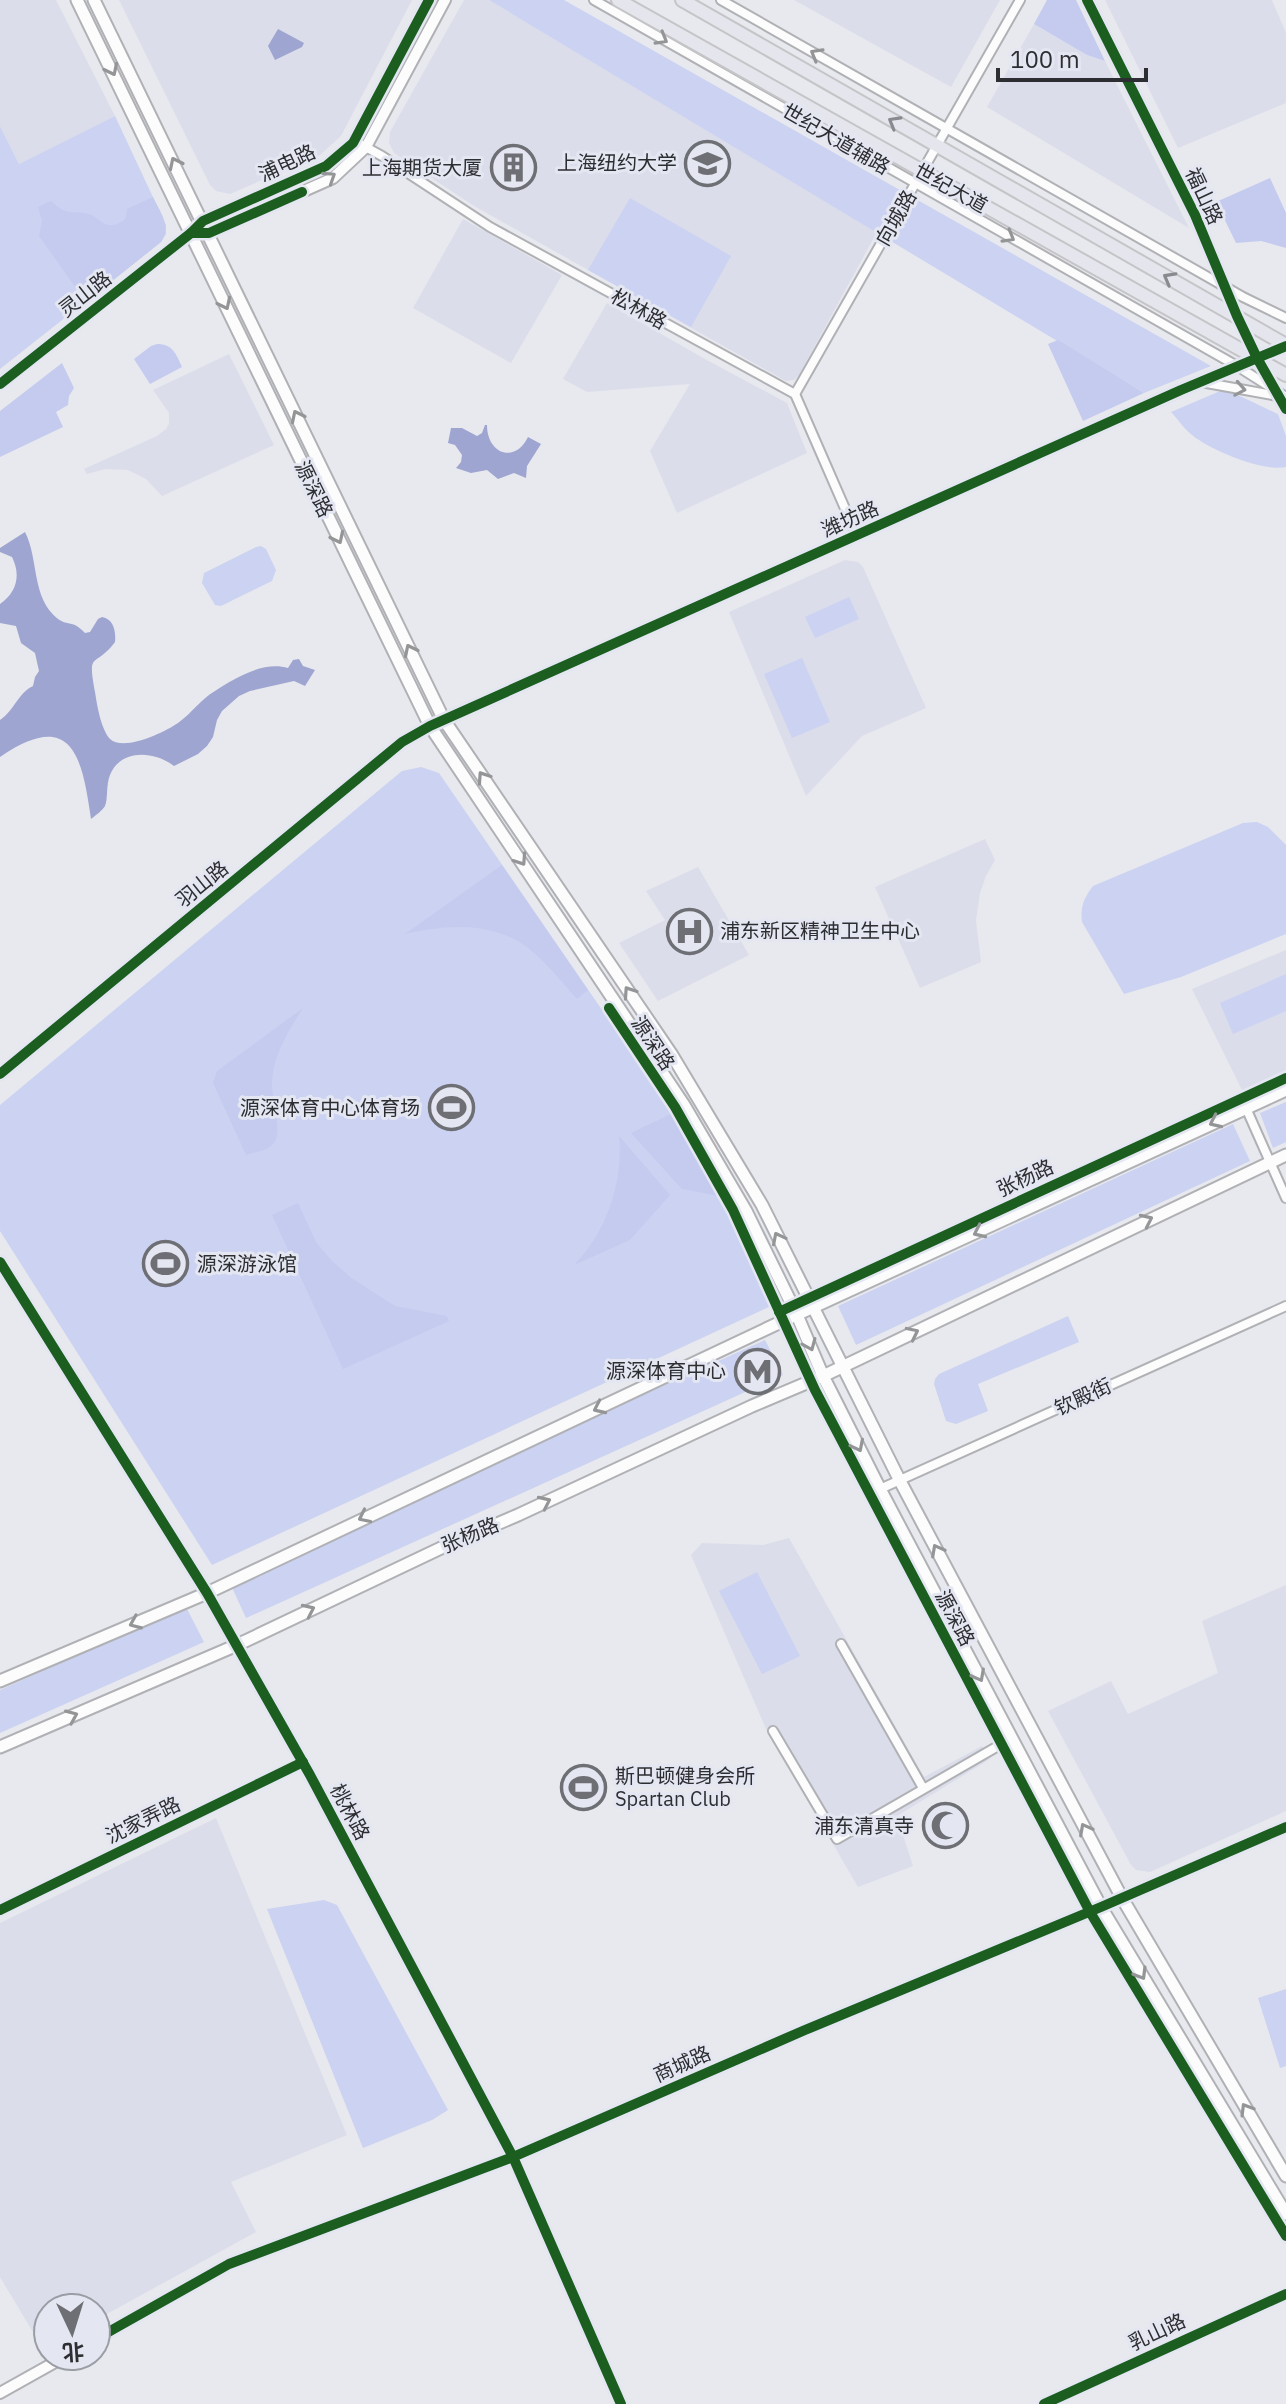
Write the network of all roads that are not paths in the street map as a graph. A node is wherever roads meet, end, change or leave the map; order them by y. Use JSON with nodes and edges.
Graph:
{"nodes":[{"id":1,"x":77,"y":0,"type":"edge"},
{"id":2,"x":94,"y":0,"type":"edge"},
{"id":3,"x":429,"y":0,"type":"edge"},
{"id":4,"x":445,"y":0,"type":"edge"},
{"id":5,"x":594,"y":0,"type":"edge"},
{"id":6,"x":618,"y":0,"type":"edge"},
{"id":7,"x":682,"y":0,"type":"edge"},
{"id":8,"x":721,"y":0,"type":"edge"},
{"id":9,"x":1020,"y":0,"type":"edge"},
{"id":10,"x":1087,"y":0,"type":"edge"},
{"id":11,"x":946,"y":128,"type":"junction"},
{"id":12,"x":353,"y":143,"type":"junction"},
{"id":13,"x":366,"y":147,"type":"junction"},
{"id":14,"x":936,"y":147,"type":"junction"},
{"id":15,"x":923,"y":172,"type":"junction"},
{"id":16,"x":916,"y":184,"type":"junction"},
{"id":17,"x":203,"y":221,"type":"junction"},
{"id":18,"x":191,"y":233,"type":"junction"},
{"id":19,"x":209,"y":233,"type":"junction"},
{"id":20,"x":1225,"y":287,"type":"junction"},
{"id":21,"x":1237,"y":316,"type":"junction"},
{"id":22,"x":1286,"y":318,"type":"edge"},
{"id":23,"x":1286,"y":345,"type":"edge"},
{"id":24,"x":1257,"y":358,"type":"junction"},
{"id":25,"x":1237,"y":366,"type":"junction"},
{"id":26,"x":1286,"y":375,"type":"edge"},
{"id":27,"x":1200,"y":382,"type":"junction"},
{"id":28,"x":0,"y":384,"type":"edge"},
{"id":29,"x":795,"y":394,"type":"junction"},
{"id":30,"x":1282,"y":395,"type":"edge"},
{"id":31,"x":1286,"y":409,"type":"edge"},
{"id":32,"x":857,"y":536,"type":"junction"},
{"id":33,"x":444,"y":720,"type":"junction"},
{"id":34,"x":430,"y":726,"type":"junction"},
{"id":35,"x":0,"y":1074,"type":"edge"},
{"id":36,"x":1286,"y":1090,"type":"edge"},
{"id":37,"x":1246,"y":1108,"type":"junction"},
{"id":38,"x":1286,"y":1155,"type":"edge"},
{"id":39,"x":1270,"y":1162,"type":"junction"},
{"id":40,"x":1286,"y":1198,"type":"edge"},
{"id":41,"x":0,"y":1262,"type":"edge"},
{"id":42,"x":1286,"y":1306,"type":"edge"},
{"id":43,"x":813,"y":1308,"type":"junction"},
{"id":44,"x":797,"y":1315,"type":"junction"},
{"id":45,"x":842,"y":1367,"type":"junction"},
{"id":46,"x":823,"y":1376,"type":"junction"},
{"id":47,"x":900,"y":1481,"type":"junction"},
{"id":48,"x":880,"y":1489,"type":"junction"},
{"id":49,"x":207,"y":1593,"type":"junction"},
{"id":50,"x":841,"y":1644,"type":"dead end"},
{"id":51,"x":237,"y":1645,"type":"junction"},
{"id":52,"x":0,"y":1681,"type":"edge"},
{"id":53,"x":773,"y":1731,"type":"dead end"},
{"id":54,"x":1012,"y":1738,"type":"junction"},
{"id":55,"x":0,"y":1747,"type":"edge"},
{"id":56,"x":303,"y":1762,"type":"junction"},
{"id":57,"x":923,"y":1788,"type":"junction"},
{"id":58,"x":1286,"y":1827,"type":"edge"},
{"id":59,"x":1122,"y":1898,"type":"junction"},
{"id":60,"x":1101,"y":1907,"type":"junction"},
{"id":61,"x":0,"y":1910,"type":"edge"},
{"id":62,"x":513,"y":2157,"type":"junction"},
{"id":63,"x":1286,"y":2176,"type":"edge"},
{"id":64,"x":1286,"y":2214,"type":"edge"},
{"id":65,"x":1286,"y":2294,"type":"edge"},
{"id":66,"x":112,"y":2330,"type":"edge"},
{"id":67,"x":37,"y":2372,"type":"edge"},
{"id":68,"x":0,"y":2393,"type":"edge"},
{"id":69,"x":621,"y":2404,"type":"edge"},
{"id":70,"x":1044,"y":2404,"type":"edge"}],
"edges":[{"from":1,"to":18,"type":"main road","name":"源深路","one_way":true},
{"from":17,"to":2,"type":"main road","name":"源深路","one_way":true},
{"from":3,"to":12,"type":"street","name":"浦电路"},
{"from":4,"to":13,"type":"street","name":"浦电路"},
{"from":5,"to":16,"type":"street","name":"世纪大道辅路","one_way":true},
{"from":6,"to":15,"type":"main road","name":"世纪大道"},
{"from":14,"to":7,"type":"main road","name":"世纪大道","one_way":true},
{"from":11,"to":8,"type":"street","one_way":true},
{"from":9,"to":11,"type":"street","name":"向城路"},
{"from":10,"to":20,"type":"street","name":"福山路"},
{"from":11,"to":14,"type":"street","name":"向城路"},
{"from":11,"to":20,"type":"street"},
{"from":12,"to":13,"type":"street","name":"松林路"},
{"from":12,"to":17,"type":"street","name":"浦电路"},
{"from":19,"to":13,"type":"street","name":"浦电路","one_way":true},
{"from":13,"to":29,"type":"street","name":"松林路"},
{"from":14,"to":15,"type":"street","name":"向城路"},
{"from":21,"to":14,"type":"main road","name":"世纪大道","one_way":true},
{"from":15,"to":16,"type":"street","name":"向城路"},
{"from":15,"to":24,"type":"main road","name":"世纪大道"},
{"from":16,"to":25,"type":"street","name":"世纪大道辅路","one_way":true},
{"from":16,"to":29,"type":"street","name":"向城路"},
{"from":17,"to":18,"type":"street","name":"浦电路"},
{"from":17,"to":19,"type":"main road","name":"源深路"},
{"from":18,"to":19,"type":"street","name":"浦电路"},
{"from":18,"to":28,"type":"street","name":"灵山路"},
{"from":18,"to":34,"type":"main road","name":"源深路","one_way":true},
{"from":33,"to":19,"type":"main road","name":"源深路","one_way":true},
{"from":20,"to":21,"type":"street","name":"福山路"},
{"from":20,"to":22,"type":"street"},
{"from":21,"to":23,"type":"main road","name":"世纪大道"},
{"from":21,"to":24,"type":"street","name":"福山路"},
{"from":23,"to":24,"type":"street","name":"潍坊路"},
{"from":24,"to":25,"type":"street","name":"潍坊路"},
{"from":24,"to":26,"type":"main road","name":"世纪大道"},
{"from":24,"to":30,"type":"street","name":"福山路"},
{"from":25,"to":27,"type":"street","name":"潍坊路"},
{"from":25,"to":30,"type":"street","name":"世纪大道辅路"},
{"from":27,"to":30,"type":"street","one_way":true},
{"from":27,"to":32,"type":"street","name":"潍坊路"},
{"from":29,"to":32,"type":"street"},
{"from":30,"to":31,"type":"street","name":"福山路"},
{"from":32,"to":33,"type":"street","name":"潍坊路"},
{"from":33,"to":34,"type":"street","name":"潍坊路"},
{"from":43,"to":33,"type":"main road","name":"源深路","one_way":true},
{"from":34,"to":35,"type":"street","name":"羽山路"},
{"from":34,"to":44,"type":"main road","name":"源深路","one_way":true},
{"from":36,"to":37,"type":"main road","name":"张杨路"},
{"from":37,"to":39,"type":"street"},
{"from":37,"to":43,"type":"main road","name":"张杨路","one_way":true},
{"from":38,"to":39,"type":"main road","name":"张杨路"},
{"from":39,"to":40,"type":"street"},
{"from":45,"to":39,"type":"main road","name":"张杨路","one_way":true},
{"from":41,"to":49,"type":"street","name":"桃林路"},
{"from":42,"to":47,"type":"street","name":"钦殿街"},
{"from":43,"to":44,"type":"main road","name":"张杨路"},
{"from":43,"to":45,"type":"main road","name":"源深路"},
{"from":44,"to":46,"type":"main road","name":"源深路","one_way":true},
{"from":44,"to":49,"type":"main road","name":"张杨路","one_way":true},
{"from":45,"to":46,"type":"main road","name":"张杨路"},
{"from":45,"to":47,"type":"main road","name":"源深路"},
{"from":46,"to":48,"type":"main road","name":"源深路","one_way":true},
{"from":51,"to":46,"type":"main road","name":"张杨路","one_way":true},
{"from":47,"to":48,"type":"street","name":"钦殿街"},
{"from":59,"to":47,"type":"main road","name":"源深路","one_way":true},
{"from":48,"to":54,"type":"main road","name":"源深路","one_way":true},
{"from":49,"to":51,"type":"street","name":"桃林路"},
{"from":49,"to":52,"type":"main road","name":"张杨路","one_way":true},
{"from":50,"to":57,"type":"street"},
{"from":55,"to":51,"type":"main road","name":"张杨路","one_way":true},
{"from":51,"to":56,"type":"street","name":"桃林路"},
{"from":53,"to":57,"type":"street"},
{"from":54,"to":57,"type":"street"},
{"from":54,"to":60,"type":"main road","name":"源深路"},
{"from":56,"to":61,"type":"street","name":"沈家弄路"},
{"from":56,"to":62,"type":"street","name":"桃林路"},
{"from":58,"to":59,"type":"street","name":"商城路"},
{"from":59,"to":60,"type":"street","name":"商城路"},
{"from":63,"to":59,"type":"main road","name":"源深路","one_way":true},
{"from":60,"to":62,"type":"street","name":"商城路"},
{"from":60,"to":64,"type":"main road","name":"源深路","one_way":true},
{"from":62,"to":66,"type":"street","name":"商城路"},
{"from":62,"to":69,"type":"street","name":"桃林路"},
{"from":65,"to":70,"type":"street","name":"乳山路"},
{"from":67,"to":68,"type":"street"}]}
